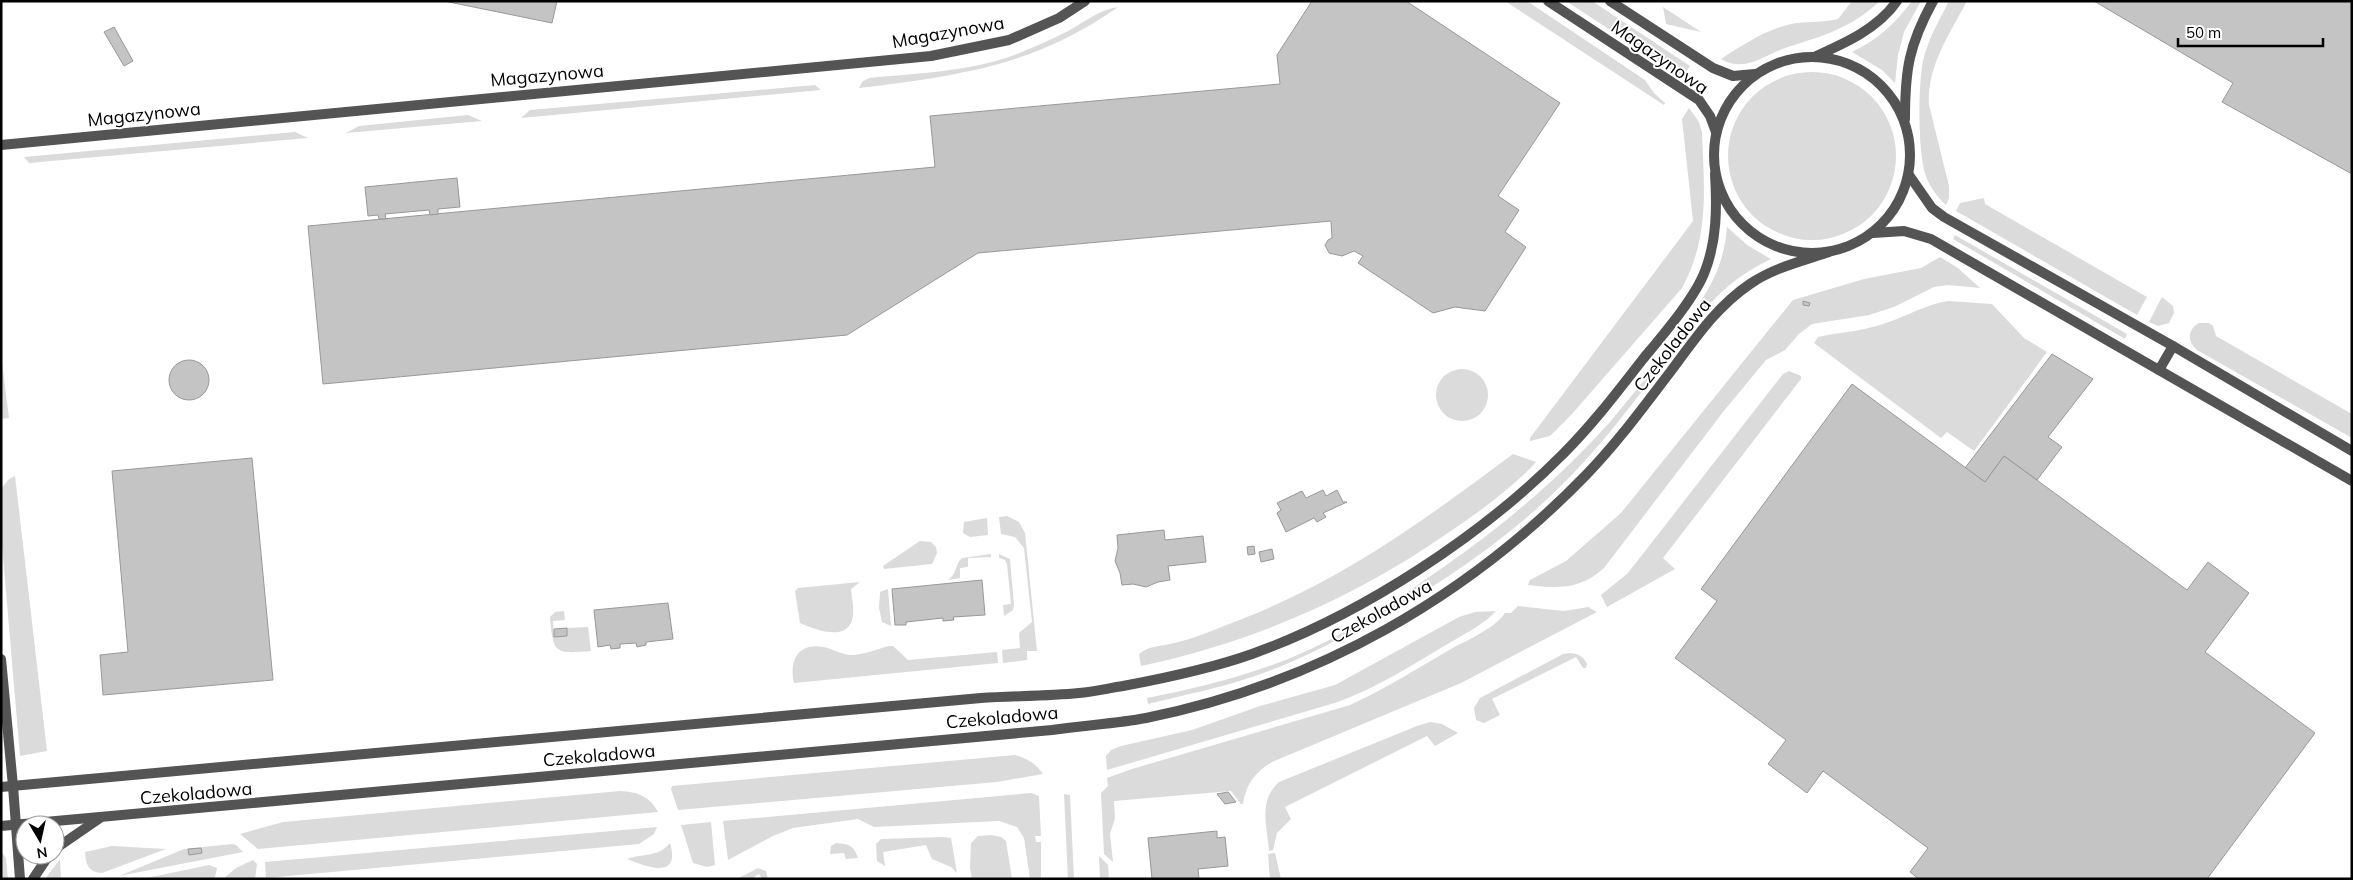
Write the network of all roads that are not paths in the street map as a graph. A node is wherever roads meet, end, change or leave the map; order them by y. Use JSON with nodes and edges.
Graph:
{"nodes":[{"id":1,"x":1086,"y":1,"type":"edge"},
{"id":2,"x":1548,"y":1,"type":"edge"},
{"id":3,"x":1610,"y":1,"type":"edge"},
{"id":4,"x":1897,"y":1,"type":"edge"},
{"id":5,"x":1933,"y":1,"type":"edge"},
{"id":6,"x":1813,"y":57,"type":"junction"},
{"id":7,"x":1756,"y":74,"type":"junction"},
{"id":8,"x":1905,"y":122,"type":"junction"},
{"id":9,"x":1716,"y":133,"type":"junction"},
{"id":10,"x":1,"y":145,"type":"edge"},
{"id":11,"x":1715,"y":174,"type":"junction"},
{"id":12,"x":1909,"y":175,"type":"junction"},
{"id":13,"x":1872,"y":234,"type":"junction"},
{"id":14,"x":1828,"y":252,"type":"junction"},
{"id":15,"x":2173,"y":346,"type":"junction"},
{"id":16,"x":2159,"y":370,"type":"junction"},
{"id":17,"x":2352,"y":450,"type":"edge"},
{"id":18,"x":2352,"y":481,"type":"edge"},
{"id":19,"x":1,"y":659,"type":"edge"},
{"id":20,"x":13,"y":786,"type":"junction"},
{"id":21,"x":1,"y":787,"type":"edge"},
{"id":22,"x":15,"y":815,"type":"edge"},
{"id":23,"x":100,"y":818,"type":"junction"},
{"id":24,"x":65,"y":821,"type":"edge"},
{"id":25,"x":15,"y":825,"type":"edge"},
{"id":26,"x":1,"y":826,"type":"edge"},
{"id":27,"x":65,"y":842,"type":"edge"},
{"id":28,"x":19,"y":865,"type":"edge"},
{"id":29,"x":42,"y":865,"type":"edge"},
{"id":30,"x":20,"y":879,"type":"edge"},
{"id":31,"x":33,"y":879,"type":"edge"}],
"edges":[{"from":1,"to":10,"type":"street","name":"Magazynowa"},
{"from":2,"to":9,"type":"street","name":"Magazynowa"},
{"from":3,"to":7,"type":"street","name":"Magazynowa"},
{"from":4,"to":6,"type":"street"},
{"from":5,"to":8,"type":"street"},
{"from":6,"to":7,"type":"street"},
{"from":6,"to":8,"type":"street"},
{"from":7,"to":9,"type":"street"},
{"from":8,"to":12,"type":"street"},
{"from":9,"to":11,"type":"street","name":"Czekoladowa"},
{"from":11,"to":14,"type":"street"},
{"from":11,"to":20,"type":"street","name":"Czekoladowa"},
{"from":12,"to":13,"type":"street"},
{"from":12,"to":15,"type":"street"},
{"from":13,"to":14,"type":"street","name":"Czekoladowa"},
{"from":13,"to":16,"type":"street"},
{"from":14,"to":23,"type":"street","name":"Czekoladowa"},
{"from":15,"to":16,"type":"street"},
{"from":15,"to":17,"type":"street"},
{"from":16,"to":18,"type":"street"},
{"from":19,"to":20,"type":"street"},
{"from":20,"to":21,"type":"street","name":"Czekoladowa"},
{"from":20,"to":22,"type":"street"},
{"from":23,"to":24,"type":"street","name":"Czekoladowa"},
{"from":23,"to":27,"type":"street"},
{"from":25,"to":26,"type":"street","name":"Czekoladowa"},
{"from":28,"to":30,"type":"street"},
{"from":29,"to":31,"type":"street"}]}
